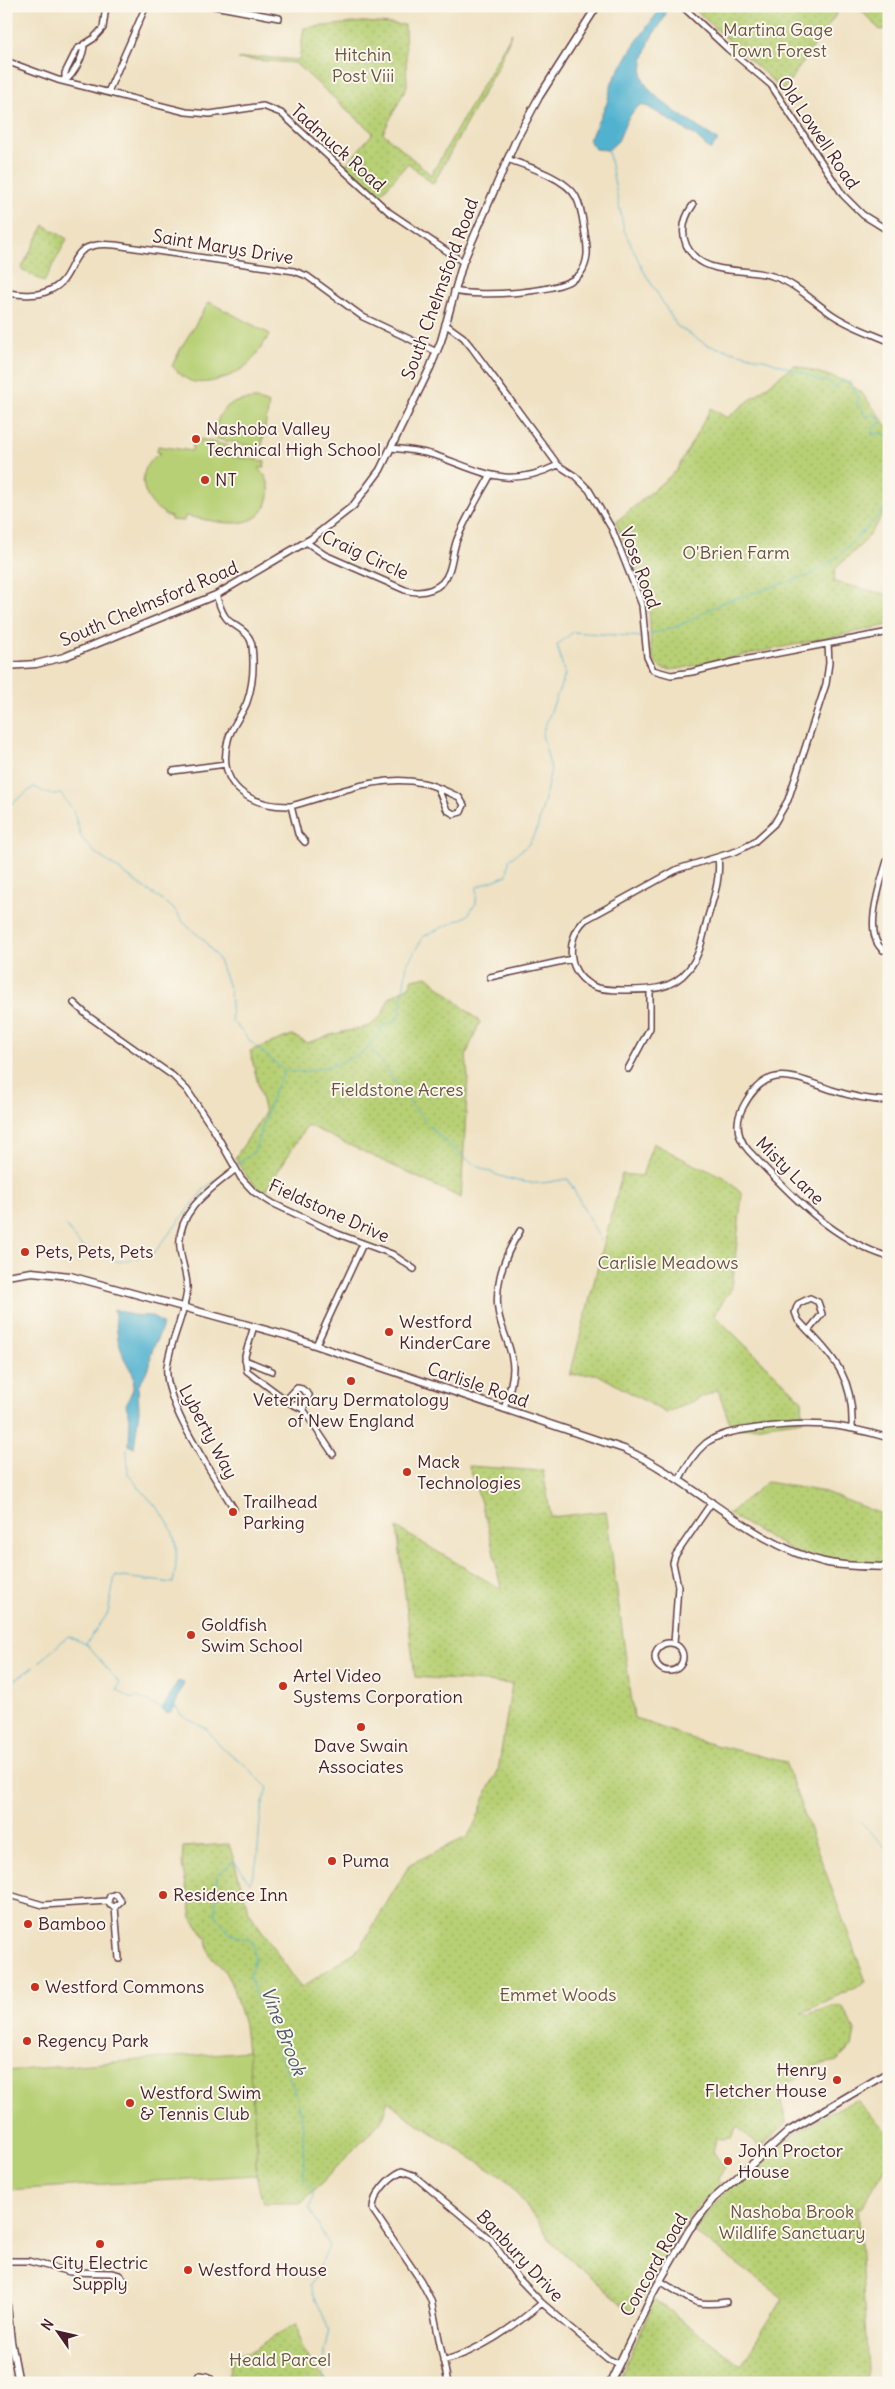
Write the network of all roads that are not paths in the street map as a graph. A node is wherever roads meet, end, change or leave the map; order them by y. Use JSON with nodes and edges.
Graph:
{"nodes":[{"id":1,"x":106,"y":6,"type":"edge"},
{"id":2,"x":146,"y":6,"type":"edge"},
{"id":3,"x":214,"y":6,"type":"edge"},
{"id":4,"x":597,"y":6,"type":"edge"},
{"id":5,"x":682,"y":6,"type":"edge"},
{"id":6,"x":279,"y":18,"type":"dead end"},
{"id":7,"x":6,"y":61,"type":"edge"},
{"id":8,"x":65,"y":81,"type":"junction"},
{"id":9,"x":108,"y":92,"type":"junction"},
{"id":10,"x":507,"y":159,"type":"junction"},
{"id":11,"x":693,"y":205,"type":"dead end"},
{"id":12,"x":889,"y":232,"type":"edge"},
{"id":13,"x":463,"y":262,"type":"junction"},
{"id":14,"x":454,"y":291,"type":"junction"},
{"id":15,"x":6,"y":293,"type":"edge"},
{"id":16,"x":445,"y":324,"type":"junction"},
{"id":17,"x":889,"y":341,"type":"edge"},
{"id":18,"x":437,"y":352,"type":"junction"},
{"id":19,"x":392,"y":448,"type":"junction"},
{"id":20,"x":558,"y":464,"type":"junction"},
{"id":21,"x":490,"y":476,"type":"junction"},
{"id":22,"x":306,"y":542,"type":"junction"},
{"id":23,"x":216,"y":595,"type":"junction"},
{"id":24,"x":889,"y":632,"type":"edge"},
{"id":25,"x":828,"y":644,"type":"junction"},
{"id":26,"x":6,"y":666,"type":"edge"},
{"id":27,"x":226,"y":764,"type":"junction"},
{"id":28,"x":173,"y":771,"type":"dead end"},
{"id":29,"x":438,"y":788,"type":"junction"},
{"id":30,"x":291,"y":806,"type":"junction"},
{"id":31,"x":305,"y":842,"type":"dead end"},
{"id":32,"x":889,"y":854,"type":"edge"},
{"id":33,"x":718,"y":857,"type":"junction"},
{"id":34,"x":886,"y":878,"type":"edge"},
{"id":35,"x":883,"y":950,"type":"dead end"},
{"id":36,"x":572,"y":959,"type":"junction"},
{"id":37,"x":490,"y":977,"type":"dead end"},
{"id":38,"x":650,"y":990,"type":"junction"},
{"id":39,"x":74,"y":1003,"type":"dead end"},
{"id":40,"x":628,"y":1069,"type":"dead end"},
{"id":41,"x":889,"y":1101,"type":"edge"},
{"id":42,"x":236,"y":1169,"type":"junction"},
{"id":43,"x":520,"y":1231,"type":"dead end"},
{"id":44,"x":363,"y":1244,"type":"junction"},
{"id":45,"x":889,"y":1257,"type":"edge"},
{"id":46,"x":414,"y":1268,"type":"dead end"},
{"id":47,"x":6,"y":1276,"type":"edge"},
{"id":48,"x":183,"y":1307,"type":"junction"},
{"id":49,"x":254,"y":1326,"type":"junction"},
{"id":50,"x":808,"y":1331,"type":"junction"},
{"id":51,"x":316,"y":1345,"type":"junction"},
{"id":52,"x":245,"y":1360,"type":"junction"},
{"id":53,"x":272,"y":1371,"type":"dead end"},
{"id":54,"x":286,"y":1400,"type":"junction"},
{"id":55,"x":303,"y":1409,"type":"junction"},
{"id":56,"x":504,"y":1409,"type":"junction"},
{"id":57,"x":852,"y":1427,"type":"junction"},
{"id":58,"x":889,"y":1438,"type":"edge"},
{"id":59,"x":333,"y":1454,"type":"dead end"},
{"id":60,"x":679,"y":1480,"type":"junction"},
{"id":61,"x":712,"y":1502,"type":"junction"},
{"id":62,"x":234,"y":1509,"type":"dead end"},
{"id":63,"x":889,"y":1567,"type":"edge"},
{"id":64,"x":674,"y":1644,"type":"junction"},
{"id":65,"x":6,"y":1894,"type":"edge"},
{"id":66,"x":108,"y":1901,"type":"junction"},
{"id":67,"x":115,"y":1907,"type":"junction"},
{"id":68,"x":119,"y":1958,"type":"dead end"},
{"id":69,"x":889,"y":2072,"type":"edge"},
{"id":70,"x":6,"y":2261,"type":"edge"},
{"id":71,"x":126,"y":2281,"type":"dead end"},
{"id":72,"x":660,"y":2281,"type":"junction"},
{"id":73,"x":6,"y":2296,"type":"edge"},
{"id":74,"x":726,"y":2302,"type":"dead end"},
{"id":75,"x":542,"y":2303,"type":"junction"},
{"id":76,"x":443,"y":2361,"type":"junction"},
{"id":77,"x":619,"y":2364,"type":"junction"},
{"id":78,"x":19,"y":2383,"type":"edge"},
{"id":79,"x":194,"y":2383,"type":"edge"},
{"id":80,"x":210,"y":2383,"type":"edge"},
{"id":81,"x":448,"y":2383,"type":"edge"},
{"id":82,"x":610,"y":2383,"type":"edge"}],
"edges":[{"from":1,"to":8,"type":"street"},
{"from":2,"to":9,"type":"street"},
{"from":3,"to":6,"type":"street"},
{"from":4,"to":10,"type":"main road","name":"South Chelmsford Road"},
{"from":5,"to":12,"type":"street","name":"Old Lowell Road"},
{"from":7,"to":8,"type":"street","name":"Tadmuck Road"},
{"from":8,"to":9,"type":"street","name":"Tadmuck Road"},
{"from":9,"to":13,"type":"street","name":"Tadmuck Road"},
{"from":10,"to":13,"type":"main road","name":"South Chelmsford Road"},
{"from":10,"to":14,"type":"street"},
{"from":11,"to":17,"type":"street"},
{"from":13,"to":14,"type":"main road","name":"South Chelmsford Road"},
{"from":14,"to":16,"type":"main road","name":"South Chelmsford Road"},
{"from":15,"to":18,"type":"street","name":"Saint Marys Drive"},
{"from":16,"to":18,"type":"main road","name":"South Chelmsford Road"},
{"from":16,"to":20,"type":"street","name":"Vose Road"},
{"from":18,"to":19,"type":"main road","name":"South Chelmsford Road"},
{"from":19,"to":21,"type":"street"},
{"from":19,"to":22,"type":"main road","name":"South Chelmsford Road"},
{"from":20,"to":21,"type":"street"},
{"from":20,"to":25,"type":"street","name":"Vose Road"},
{"from":21,"to":22,"type":"street","name":"Craig Circle"},
{"from":22,"to":23,"type":"main road","name":"South Chelmsford Road"},
{"from":23,"to":26,"type":"main road","name":"South Chelmsford Road"},
{"from":23,"to":27,"type":"street"},
{"from":24,"to":25,"type":"street","name":"Vose Road"},
{"from":25,"to":33,"type":"street"},
{"from":27,"to":28,"type":"street"},
{"from":27,"to":30,"type":"street"},
{"from":29,"to":29,"type":"street"},
{"from":29,"to":30,"type":"street"},
{"from":30,"to":31,"type":"street"},
{"from":32,"to":34,"type":"street"},
{"from":33,"to":36,"type":"street"},
{"from":33,"to":38,"type":"street"},
{"from":34,"to":35,"type":"street"},
{"from":36,"to":37,"type":"street"},
{"from":36,"to":38,"type":"street"},
{"from":38,"to":40,"type":"street"},
{"from":39,"to":42,"type":"street","name":"Fieldstone Drive"},
{"from":41,"to":45,"type":"street","name":"Misty Lane"},
{"from":42,"to":44,"type":"street","name":"Fieldstone Drive"},
{"from":42,"to":48,"type":"street","name":"Lyberty Way"},
{"from":43,"to":56,"type":"street"},
{"from":44,"to":46,"type":"street","name":"Fieldstone Drive"},
{"from":44,"to":51,"type":"street"},
{"from":47,"to":48,"type":"main road","name":"Carlisle Road"},
{"from":48,"to":49,"type":"main road","name":"Carlisle Road"},
{"from":48,"to":62,"type":"street","name":"Lyberty Way"},
{"from":49,"to":51,"type":"main road","name":"Carlisle Road"},
{"from":49,"to":52,"type":"street"},
{"from":50,"to":50,"type":"street"},
{"from":50,"to":57,"type":"street"},
{"from":51,"to":56,"type":"main road","name":"Carlisle Road"},
{"from":52,"to":53,"type":"street"},
{"from":52,"to":54,"type":"street"},
{"from":54,"to":55,"type":"street"},
{"from":54,"to":55,"type":"street"},
{"from":55,"to":59,"type":"street"},
{"from":56,"to":60,"type":"main road","name":"Carlisle Road"},
{"from":57,"to":58,"type":"street"},
{"from":57,"to":60,"type":"street"},
{"from":60,"to":61,"type":"main road","name":"Carlisle Road"},
{"from":61,"to":63,"type":"main road","name":"Carlisle Road"},
{"from":61,"to":64,"type":"street"},
{"from":64,"to":64,"type":"street"},
{"from":65,"to":66,"type":"street"},
{"from":66,"to":67,"type":"street"},
{"from":66,"to":67,"type":"street"},
{"from":67,"to":68,"type":"street"},
{"from":69,"to":72,"type":"main road","name":"Concord Road"},
{"from":70,"to":71,"type":"street"},
{"from":72,"to":74,"type":"street"},
{"from":72,"to":77,"type":"main road","name":"Concord Road"},
{"from":73,"to":78,"type":"main road"},
{"from":75,"to":76,"type":"street"},
{"from":75,"to":76,"type":"street","name":"Banbury Drive"},
{"from":75,"to":77,"type":"street","name":"Banbury Drive"},
{"from":76,"to":81,"type":"street","name":"Banbury Drive"},
{"from":77,"to":82,"type":"main road","name":"Concord Road"},
{"from":79,"to":80,"type":"street"}]}
